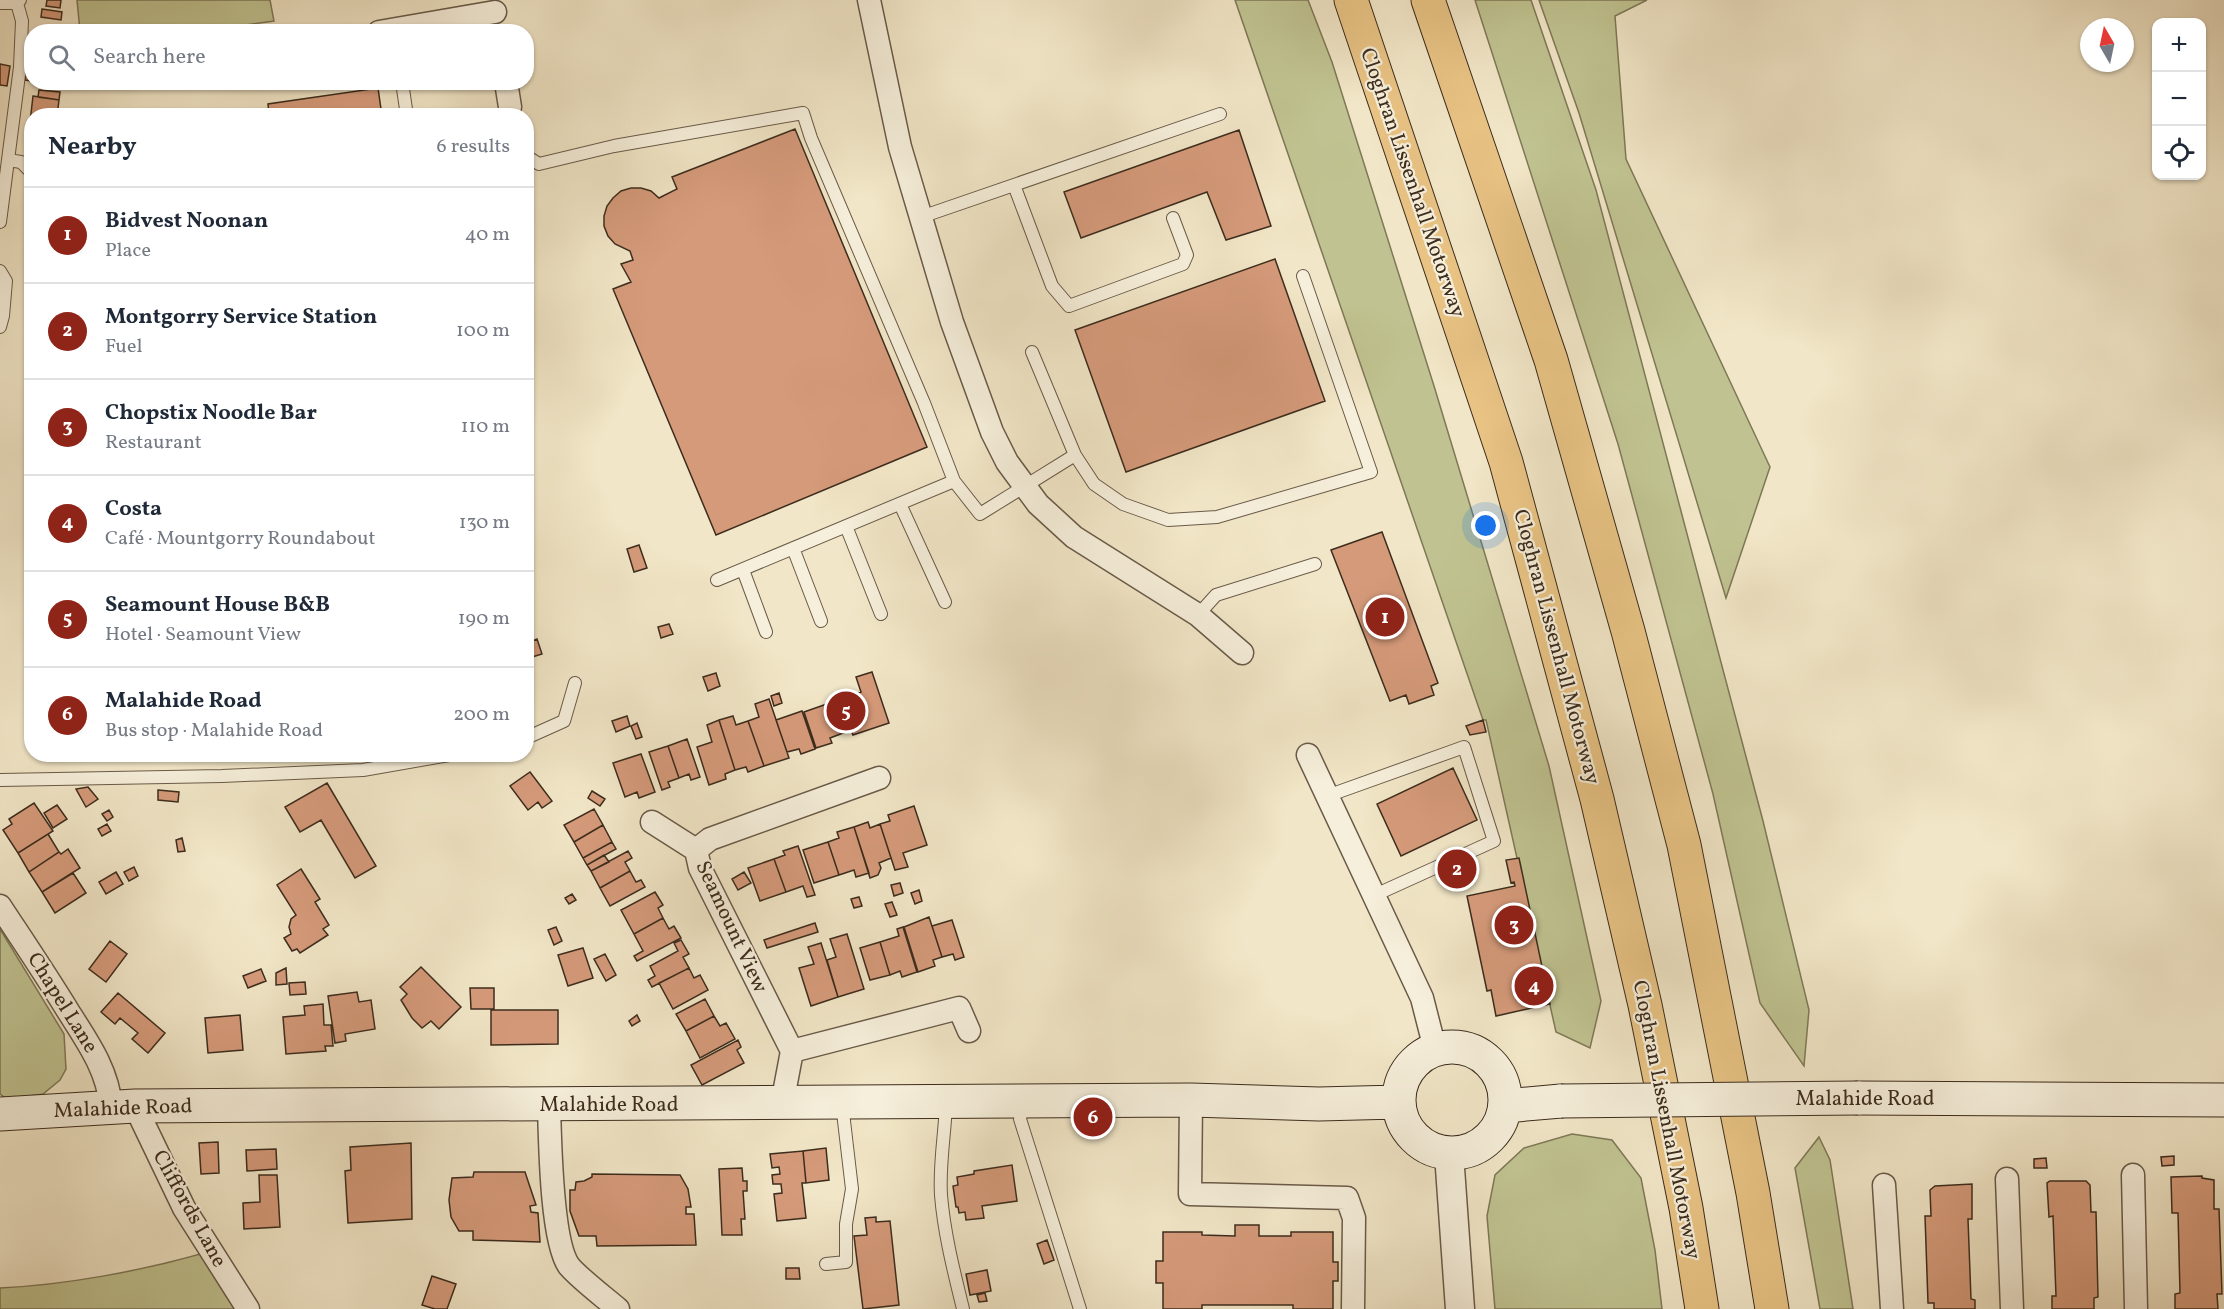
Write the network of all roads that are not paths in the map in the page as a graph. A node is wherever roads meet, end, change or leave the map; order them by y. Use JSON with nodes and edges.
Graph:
{"nodes":[{"id":1,"x":869,"y":0,"type":"edge"},
{"id":2,"x":1351,"y":0,"type":"edge"},
{"id":3,"x":1428,"y":0,"type":"edge"},
{"id":4,"x":19,"y":1,"type":"edge"},
{"id":5,"x":0,"y":3,"type":"edge"},
{"id":6,"x":496,"y":15,"type":"edge"},
{"id":7,"x":436,"y":24,"type":"edge"},
{"id":8,"x":403,"y":90,"type":"edge"},
{"id":9,"x":507,"y":90,"type":"edge"},
{"id":10,"x":406,"y":108,"type":"edge"},
{"id":11,"x":510,"y":108,"type":"edge"},
{"id":12,"x":1220,"y":114,"type":"dead end"},
{"id":13,"x":8,"y":160,"type":"junction"},
{"id":14,"x":534,"y":161,"type":"edge"},
{"id":15,"x":24,"y":165,"type":"edge"},
{"id":16,"x":1014,"y":185,"type":"junction"},
{"id":17,"x":921,"y":217,"type":"junction"},
{"id":18,"x":1173,"y":218,"type":"dead end"},
{"id":19,"x":0,"y":222,"type":"edge"},
{"id":20,"x":0,"y":271,"type":"edge"},
{"id":21,"x":1303,"y":276,"type":"dead end"},
{"id":22,"x":0,"y":327,"type":"edge"},
{"id":23,"x":1032,"y":352,"type":"dead end"},
{"id":24,"x":1075,"y":455,"type":"junction"},
{"id":25,"x":954,"y":481,"type":"junction"},
{"id":26,"x":1024,"y":487,"type":"junction"},
{"id":27,"x":900,"y":504,"type":"junction"},
{"id":28,"x":846,"y":526,"type":"junction"},
{"id":29,"x":793,"y":548,"type":"junction"},
{"id":30,"x":1315,"y":564,"type":"dead end"},
{"id":31,"x":743,"y":570,"type":"junction"},
{"id":32,"x":717,"y":580,"type":"dead end"},
{"id":33,"x":945,"y":602,"type":"dead end"},
{"id":34,"x":881,"y":614,"type":"dead end"},
{"id":35,"x":1198,"y":615,"type":"junction"},
{"id":36,"x":821,"y":621,"type":"dead end"},
{"id":37,"x":766,"y":632,"type":"dead end"},
{"id":38,"x":1242,"y":653,"type":"dead end"},
{"id":39,"x":575,"y":683,"type":"dead end"},
{"id":40,"x":534,"y":734,"type":"edge"},
{"id":41,"x":1308,"y":755,"type":"dead end"},
{"id":42,"x":409,"y":762,"type":"edge"},
{"id":43,"x":879,"y":778,"type":"dead end"},
{"id":44,"x":0,"y":780,"type":"edge"},
{"id":45,"x":1327,"y":796,"type":"junction"},
{"id":46,"x":652,"y":822,"type":"dead end"},
{"id":47,"x":696,"y":850,"type":"junction"},
{"id":48,"x":1375,"y":895,"type":"junction"},
{"id":49,"x":0,"y":906,"type":"edge"},
{"id":50,"x":969,"y":1031,"type":"dead end"},
{"id":51,"x":1435,"y":1049,"type":"junction"},
{"id":52,"x":792,"y":1051,"type":"junction"},
{"id":53,"x":2224,"y":1100,"type":"edge"},
{"id":54,"x":1191,"y":1101,"type":"junction"},
{"id":55,"x":1023,"y":1102,"type":"junction"},
{"id":56,"x":1398,"y":1102,"type":"junction"},
{"id":57,"x":946,"y":1103,"type":"junction"},
{"id":58,"x":782,"y":1104,"type":"junction"},
{"id":59,"x":842,"y":1104,"type":"junction"},
{"id":60,"x":549,"y":1105,"type":"junction"},
{"id":61,"x":123,"y":1106,"type":"junction"},
{"id":62,"x":1505,"y":1106,"type":"junction"},
{"id":63,"x":0,"y":1114,"type":"edge"},
{"id":64,"x":1449,"y":1154,"type":"junction"},
{"id":65,"x":2133,"y":1175,"type":"dead end"},
{"id":66,"x":2007,"y":1179,"type":"dead end"},
{"id":67,"x":1884,"y":1185,"type":"dead end"},
{"id":68,"x":826,"y":1264,"type":"dead end"},
{"id":69,"x":248,"y":1309,"type":"edge"},
{"id":70,"x":618,"y":1309,"type":"edge"},
{"id":71,"x":963,"y":1309,"type":"edge"},
{"id":72,"x":1080,"y":1309,"type":"edge"},
{"id":73,"x":1353,"y":1309,"type":"edge"},
{"id":74,"x":1460,"y":1309,"type":"edge"},
{"id":75,"x":1702,"y":1309,"type":"edge"},
{"id":76,"x":1772,"y":1309,"type":"edge"},
{"id":77,"x":1892,"y":1309,"type":"edge"},
{"id":78,"x":2012,"y":1309,"type":"edge"},
{"id":79,"x":2136,"y":1309,"type":"edge"}],
"edges":[{"from":1,"to":17,"type":"street"},
{"from":2,"to":75,"type":"highway","name":"Cloghran Lissenhall Motorway"},
{"from":3,"to":76,"type":"highway"},
{"from":4,"to":5,"type":"lane"},
{"from":4,"to":13,"type":"lane"},
{"from":6,"to":7,"type":"street"},
{"from":8,"to":10,"type":"lane"},
{"from":9,"to":11,"type":"street"},
{"from":12,"to":16,"type":"lane"},
{"from":13,"to":15,"type":"lane"},
{"from":13,"to":19,"type":"lane"},
{"from":14,"to":25,"type":"lane"},
{"from":16,"to":17,"type":"lane"},
{"from":16,"to":18,"type":"lane"},
{"from":17,"to":26,"type":"street"},
{"from":20,"to":22,"type":"lane"},
{"from":21,"to":24,"type":"lane"},
{"from":23,"to":24,"type":"lane"},
{"from":24,"to":26,"type":"lane"},
{"from":25,"to":26,"type":"lane"},
{"from":25,"to":27,"type":"lane"},
{"from":26,"to":35,"type":"street"},
{"from":27,"to":28,"type":"lane"},
{"from":27,"to":33,"type":"lane"},
{"from":28,"to":29,"type":"lane"},
{"from":28,"to":34,"type":"lane"},
{"from":29,"to":31,"type":"lane"},
{"from":29,"to":36,"type":"lane"},
{"from":30,"to":35,"type":"lane"},
{"from":31,"to":32,"type":"lane"},
{"from":31,"to":37,"type":"lane"},
{"from":35,"to":38,"type":"street"},
{"from":39,"to":40,"type":"lane"},
{"from":41,"to":45,"type":"street"},
{"from":42,"to":44,"type":"lane"},
{"from":43,"to":47,"type":"street","name":"Seamount View"},
{"from":45,"to":48,"type":"street"},
{"from":45,"to":48,"type":"lane"},
{"from":46,"to":47,"type":"street"},
{"from":47,"to":52,"type":"street","name":"Seamount View"},
{"from":48,"to":51,"type":"street"},
{"from":49,"to":61,"type":"street","name":"Chapel Lane"},
{"from":50,"to":52,"type":"street"},
{"from":51,"to":56,"type":"main road"},
{"from":51,"to":62,"type":"main road"},
{"from":52,"to":58,"type":"street"},
{"from":53,"to":62,"type":"main road","name":"Malahide Road","bridge":true},
{"from":54,"to":55,"type":"main road","name":"Malahide Road"},
{"from":54,"to":56,"type":"main road","name":"Malahide Road"},
{"from":54,"to":73,"type":"street"},
{"from":55,"to":57,"type":"main road","name":"Malahide Road"},
{"from":55,"to":72,"type":"lane"},
{"from":56,"to":64,"type":"main road"},
{"from":57,"to":59,"type":"main road","name":"Malahide Road"},
{"from":57,"to":71,"type":"lane"},
{"from":58,"to":59,"type":"main road","name":"Malahide Road"},
{"from":58,"to":60,"type":"main road","name":"Malahide Road"},
{"from":59,"to":68,"type":"lane"},
{"from":60,"to":61,"type":"main road","name":"Malahide Road"},
{"from":60,"to":70,"type":"street"},
{"from":61,"to":63,"type":"main road","name":"Malahide Road"},
{"from":61,"to":69,"type":"street","name":"Cliffords Lane"},
{"from":62,"to":64,"type":"main road"},
{"from":64,"to":74,"type":"street"},
{"from":65,"to":79,"type":"street"},
{"from":66,"to":78,"type":"street"},
{"from":67,"to":77,"type":"street"}]}
